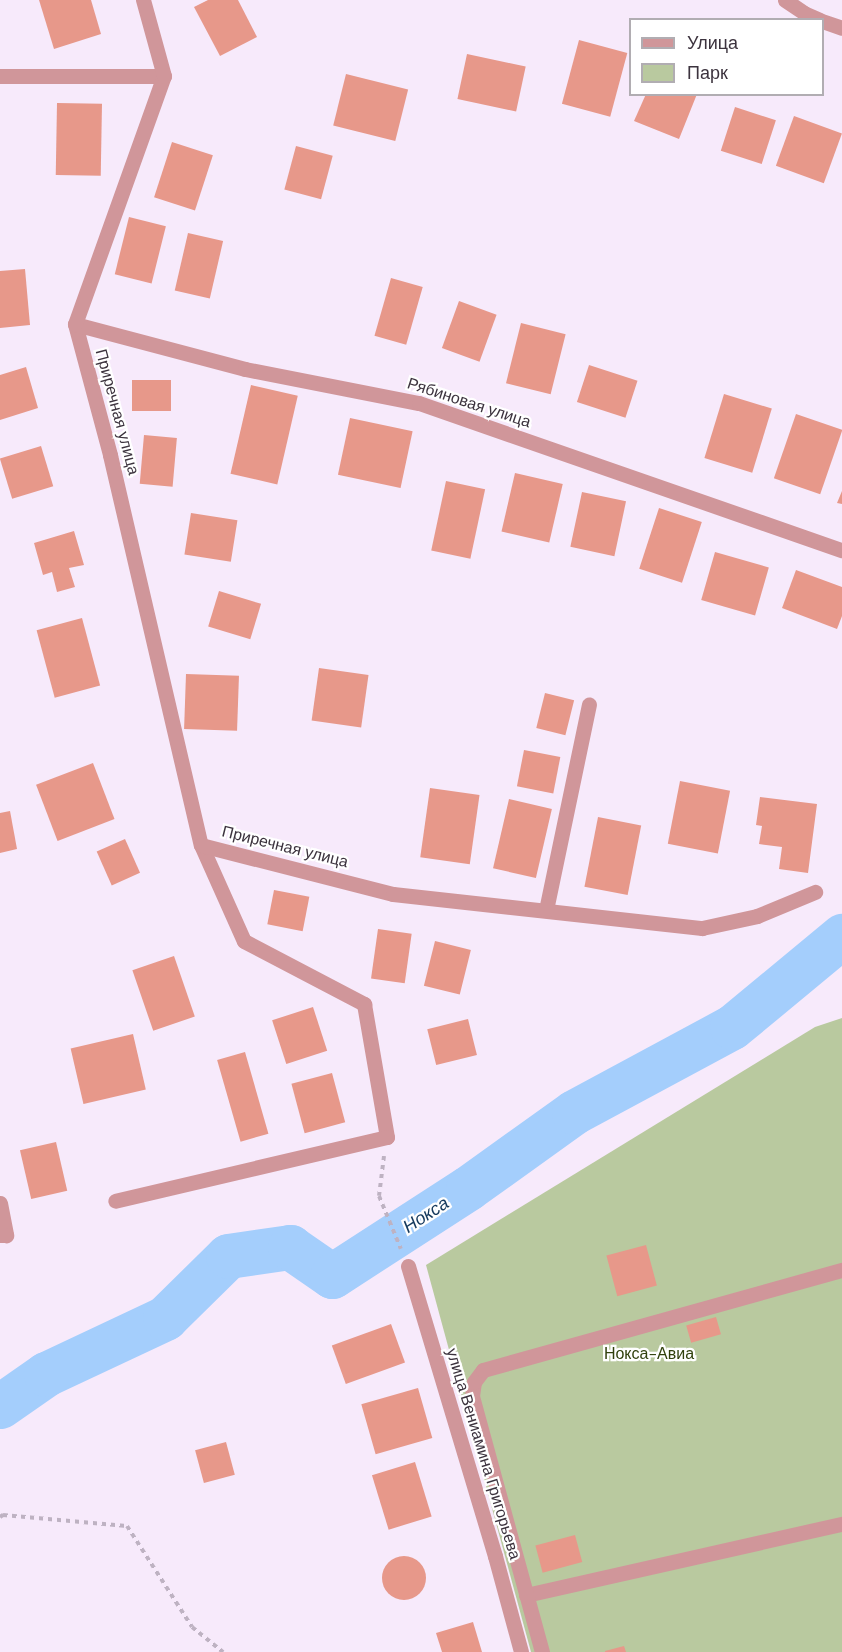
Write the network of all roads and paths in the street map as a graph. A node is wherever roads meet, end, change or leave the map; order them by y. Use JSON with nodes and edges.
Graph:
{"nodes":[{"id":1,"x":143,"y":0,"type":"edge"},
{"id":2,"x":785,"y":0,"type":"edge"},
{"id":3,"x":816,"y":18,"type":"edge"},
{"id":4,"x":824,"y":21,"type":"edge"},
{"id":5,"x":842,"y":28,"type":"edge"},
{"id":6,"x":0,"y":76,"type":"edge"},
{"id":7,"x":164,"y":76,"type":"junction"},
{"id":8,"x":75,"y":324,"type":"junction"},
{"id":9,"x":842,"y":549,"type":"edge"},
{"id":10,"x":589,"y":705,"type":"dead end"},
{"id":11,"x":201,"y":844,"type":"junction"},
{"id":12,"x":814,"y":892,"type":"dead end"},
{"id":13,"x":546,"y":910,"type":"junction"},
{"id":14,"x":387,"y":1137,"type":"junction"},
{"id":15,"x":116,"y":1201,"type":"dead end"},
{"id":16,"x":0,"y":1203,"type":"edge"},
{"id":17,"x":3,"y":1235,"type":"edge"},
{"id":18,"x":408,"y":1266,"type":"joint"},
{"id":19,"x":842,"y":1270,"type":"edge"},
{"id":20,"x":0,"y":1517,"type":"edge"},
{"id":21,"x":842,"y":1524,"type":"edge"},
{"id":22,"x":526,"y":1595,"type":"junction"},
{"id":23,"x":224,"y":1652,"type":"edge"},
{"id":24,"x":521,"y":1652,"type":"edge"},
{"id":25,"x":542,"y":1652,"type":"edge"}],
"edges":[{"from":1,"to":7,"type":"street"},
{"from":2,"to":3,"type":"street"},
{"from":4,"to":5,"type":"street"},
{"from":6,"to":7,"type":"street"},
{"from":7,"to":8,"type":"street"},
{"from":8,"to":9,"type":"street","name":"Рябиновая улица"},
{"from":8,"to":11,"type":"street","name":"Приречная улица"},
{"from":10,"to":13,"type":"street"},
{"from":11,"to":13,"type":"street","name":"Приречная улица"},
{"from":11,"to":14,"type":"street"},
{"from":12,"to":13,"type":"street","name":"Приречная улица"},
{"from":14,"to":15,"type":"street"},
{"from":14,"to":18,"type":"path"},
{"from":16,"to":17,"type":"street"},
{"from":18,"to":24,"type":"street","name":"улица Вениамина Григорьева"},
{"from":19,"to":22,"type":"street"},
{"from":20,"to":23,"type":"path"},
{"from":21,"to":22,"type":"street"},
{"from":22,"to":25,"type":"street"}]}
